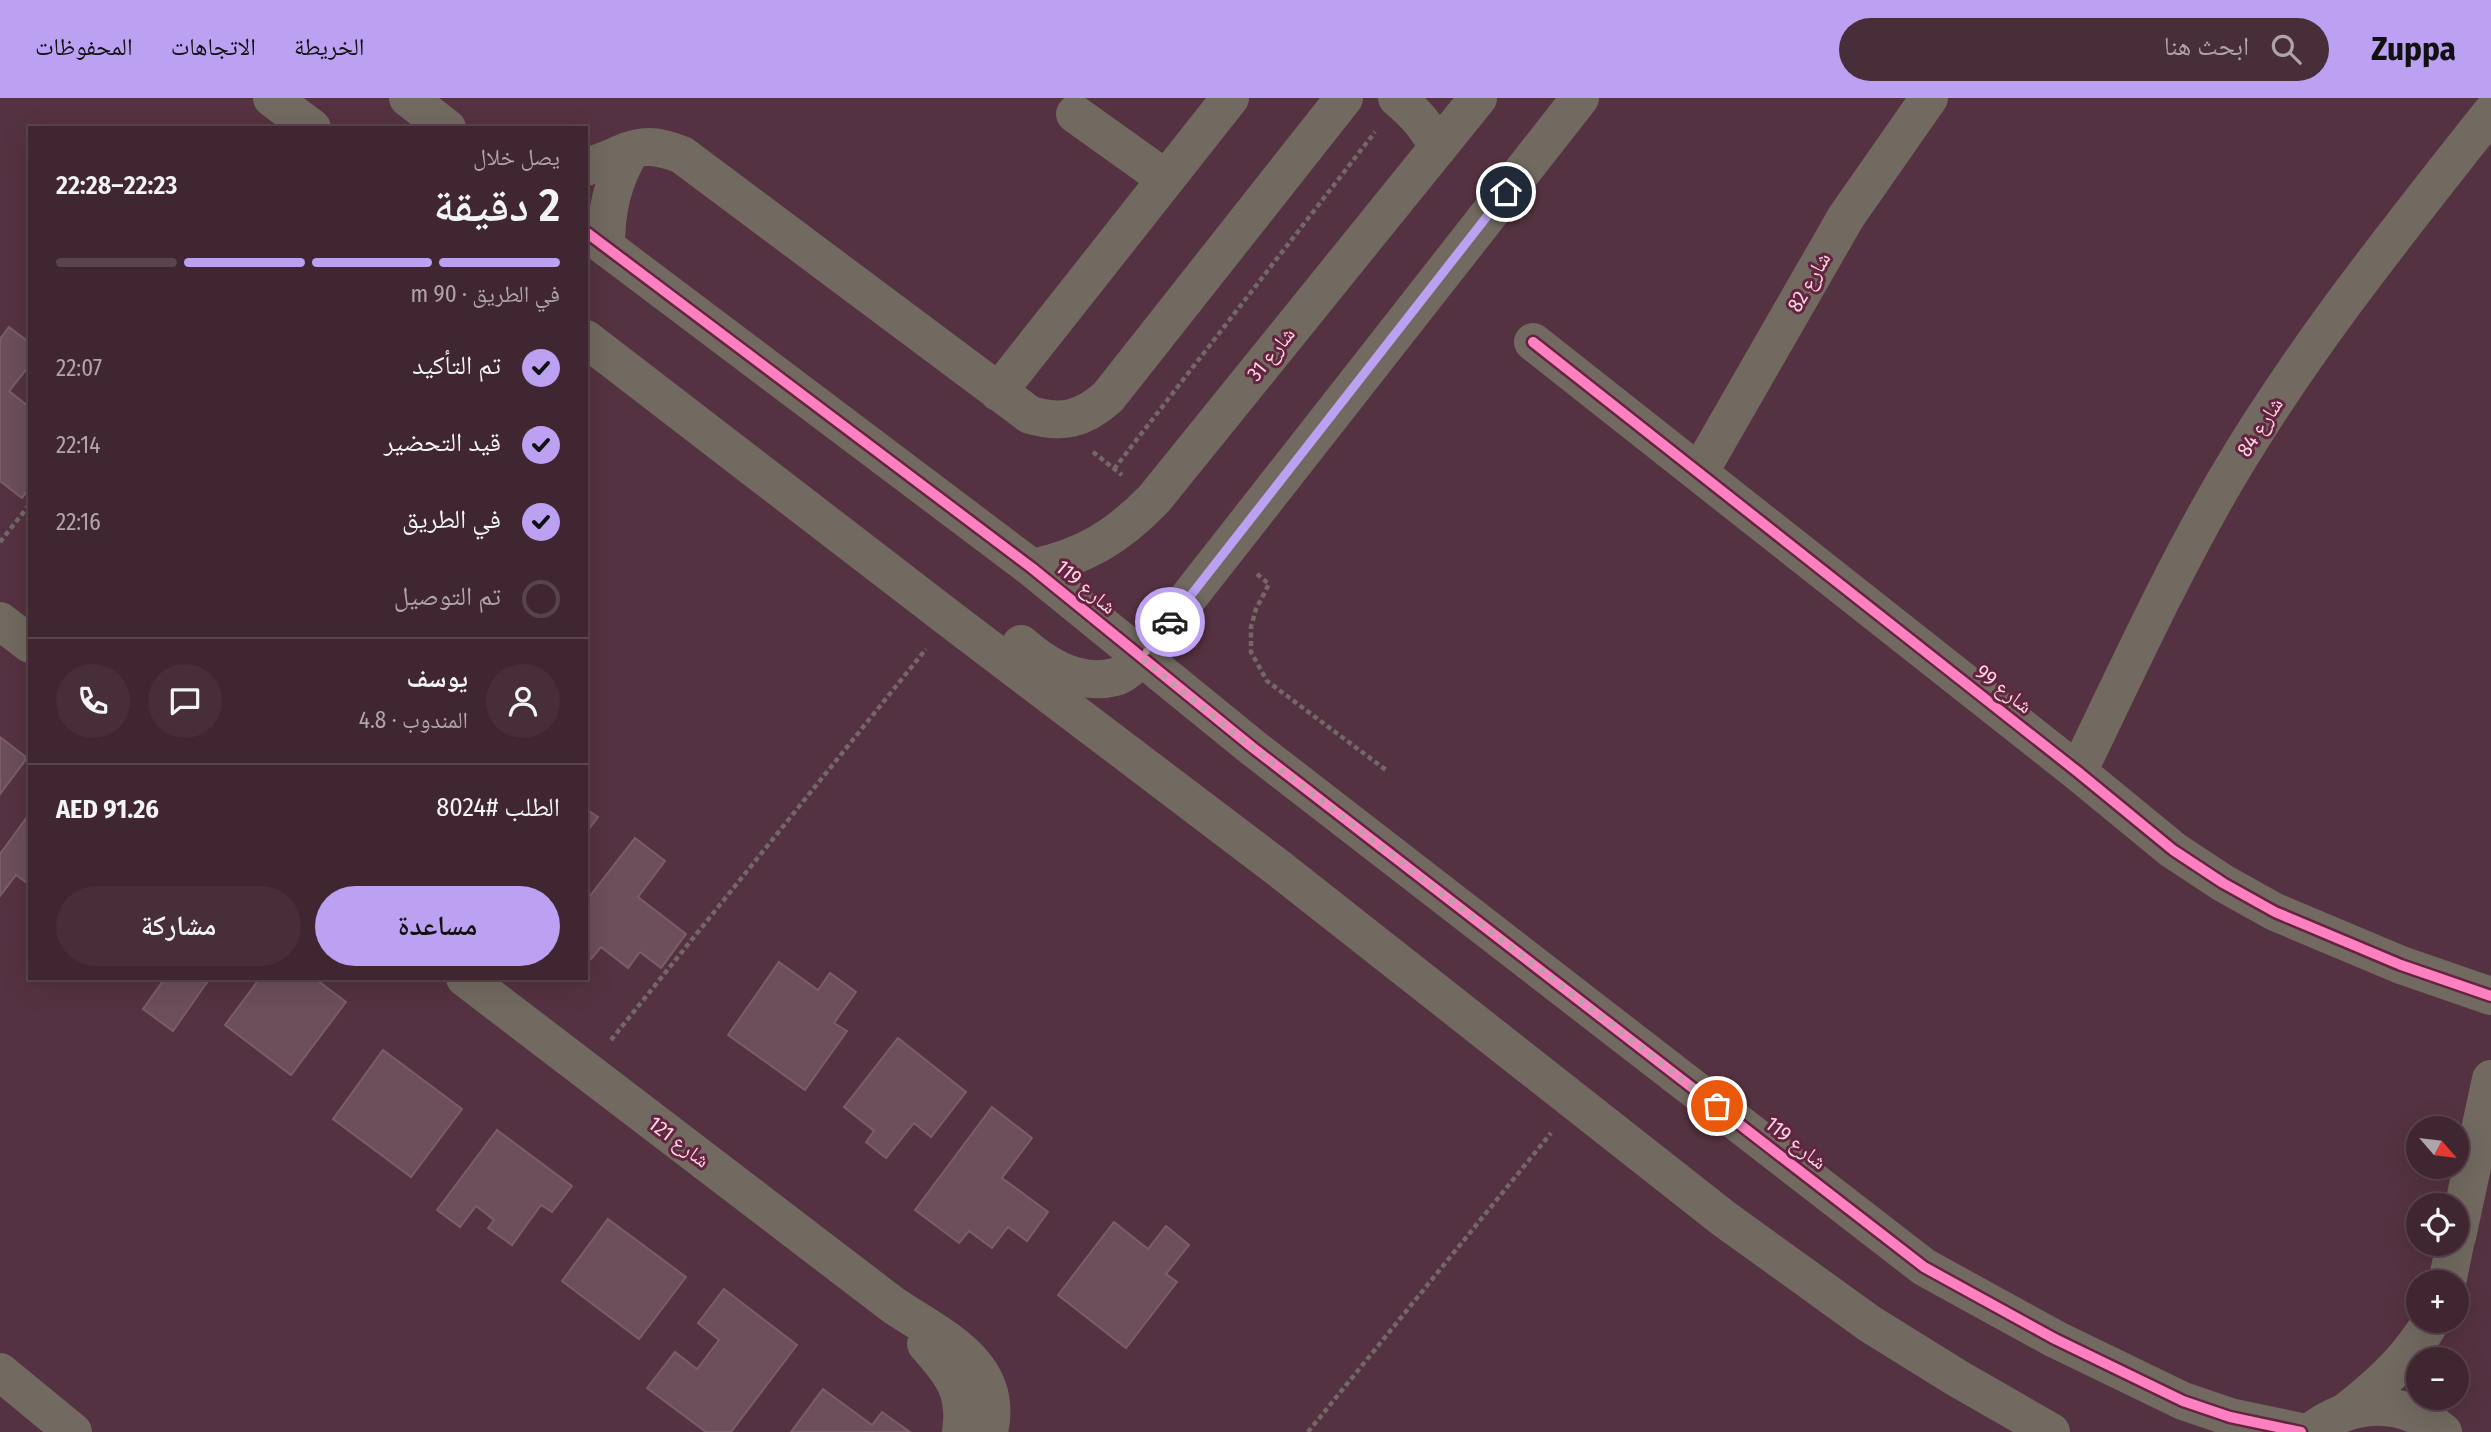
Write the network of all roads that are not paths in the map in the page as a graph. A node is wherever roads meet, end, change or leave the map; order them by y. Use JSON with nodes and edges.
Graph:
{"nodes":[{"id":1,"x":272,"y":98,"type":"edge"},
{"id":2,"x":408,"y":98,"type":"edge"},
{"id":3,"x":1230,"y":98,"type":"edge"},
{"id":4,"x":1344,"y":98,"type":"edge"},
{"id":5,"x":1478,"y":98,"type":"edge"},
{"id":6,"x":1580,"y":98,"type":"edge"},
{"id":7,"x":1929,"y":98,"type":"edge"},
{"id":8,"x":1398,"y":99,"type":"edge"},
{"id":9,"x":2491,"y":113,"type":"edge"},
{"id":10,"x":1075,"y":114,"type":"dead end"},
{"id":11,"x":309,"y":126,"type":"edge"},
{"id":12,"x":444,"y":126,"type":"edge"},
{"id":13,"x":1438,"y":148,"type":"junction"},
{"id":14,"x":631,"y":150,"type":"junction"},
{"id":15,"x":588,"y":166,"type":"edge"},
{"id":16,"x":1166,"y":179,"type":"junction"},
{"id":17,"x":596,"y":240,"type":"edge"},
{"id":18,"x":588,"y":341,"type":"edge"},
{"id":19,"x":1533,"y":342,"type":"dead end"},
{"id":20,"x":998,"y":392,"type":"junction"},
{"id":21,"x":1699,"y":473,"type":"junction"},
{"id":22,"x":1032,"y":568,"type":"junction"},
{"id":23,"x":937,"y":609,"type":"junction"},
{"id":24,"x":0,"y":621,"type":"edge"},
{"id":25,"x":28,"y":642,"type":"edge"},
{"id":26,"x":1141,"y":658,"type":"junction"},
{"id":27,"x":2078,"y":772,"type":"junction"},
{"id":28,"x":468,"y":980,"type":"edge"},
{"id":29,"x":2491,"y":996,"type":"edge"},
{"id":30,"x":2491,"y":1079,"type":"edge"},
{"id":31,"x":2466,"y":1193,"type":"edge"},
{"id":32,"x":892,"y":1305,"type":"junction"},
{"id":33,"x":2423,"y":1333,"type":"edge"},
{"id":34,"x":0,"y":1372,"type":"edge"},
{"id":35,"x":2445,"y":1410,"type":"edge"},
{"id":36,"x":2347,"y":1411,"type":"junction"},
{"id":37,"x":73,"y":1432,"type":"edge"},
{"id":38,"x":961,"y":1432,"type":"edge"},
{"id":39,"x":989,"y":1432,"type":"edge"},
{"id":40,"x":2052,"y":1432,"type":"edge"},
{"id":41,"x":2301,"y":1432,"type":"edge"},
{"id":42,"x":2310,"y":1432,"type":"edge"},
{"id":43,"x":2443,"y":1432,"type":"edge"},
{"id":44,"x":2448,"y":1432,"type":"edge"}],
"edges":[{"from":1,"to":11,"type":"street"},
{"from":2,"to":12,"type":"street"},
{"from":3,"to":16,"type":"street"},
{"from":4,"to":20,"type":"street"},
{"from":5,"to":13,"type":"street","name":"شارع 31"},
{"from":6,"to":26,"type":"street"},
{"from":7,"to":21,"type":"street","name":"شارع 82"},
{"from":8,"to":13,"type":"street"},
{"from":9,"to":27,"type":"street","name":"شارع 84"},
{"from":10,"to":16,"type":"street"},
{"from":13,"to":22,"type":"street","name":"شارع 31"},
{"from":14,"to":15,"type":"street"},
{"from":14,"to":17,"type":"street"},
{"from":14,"to":20,"type":"street"},
{"from":16,"to":20,"type":"street"},
{"from":17,"to":22,"type":"street","name":"شارع 119"},
{"from":18,"to":23,"type":"street"},
{"from":19,"to":21,"type":"street","name":"شارع 99"},
{"from":21,"to":27,"type":"street","name":"شارع 99"},
{"from":22,"to":26,"type":"street","name":"شارع 119"},
{"from":23,"to":26,"type":"street"},
{"from":23,"to":40,"type":"street"},
{"from":24,"to":25,"type":"street"},
{"from":26,"to":41,"type":"street","name":"شارع 119"},
{"from":27,"to":29,"type":"street","name":"شارع 99"},
{"from":28,"to":32,"type":"street","name":"شارع 121"},
{"from":30,"to":31,"type":"street"},
{"from":32,"to":38,"type":"street","name":"شارع 121"},
{"from":32,"to":39,"type":"street","name":"شارع 121"},
{"from":33,"to":36,"type":"street"},
{"from":34,"to":37,"type":"street"},
{"from":35,"to":44,"type":"street"},
{"from":36,"to":42,"type":"street"},
{"from":36,"to":43,"type":"street"}]}
